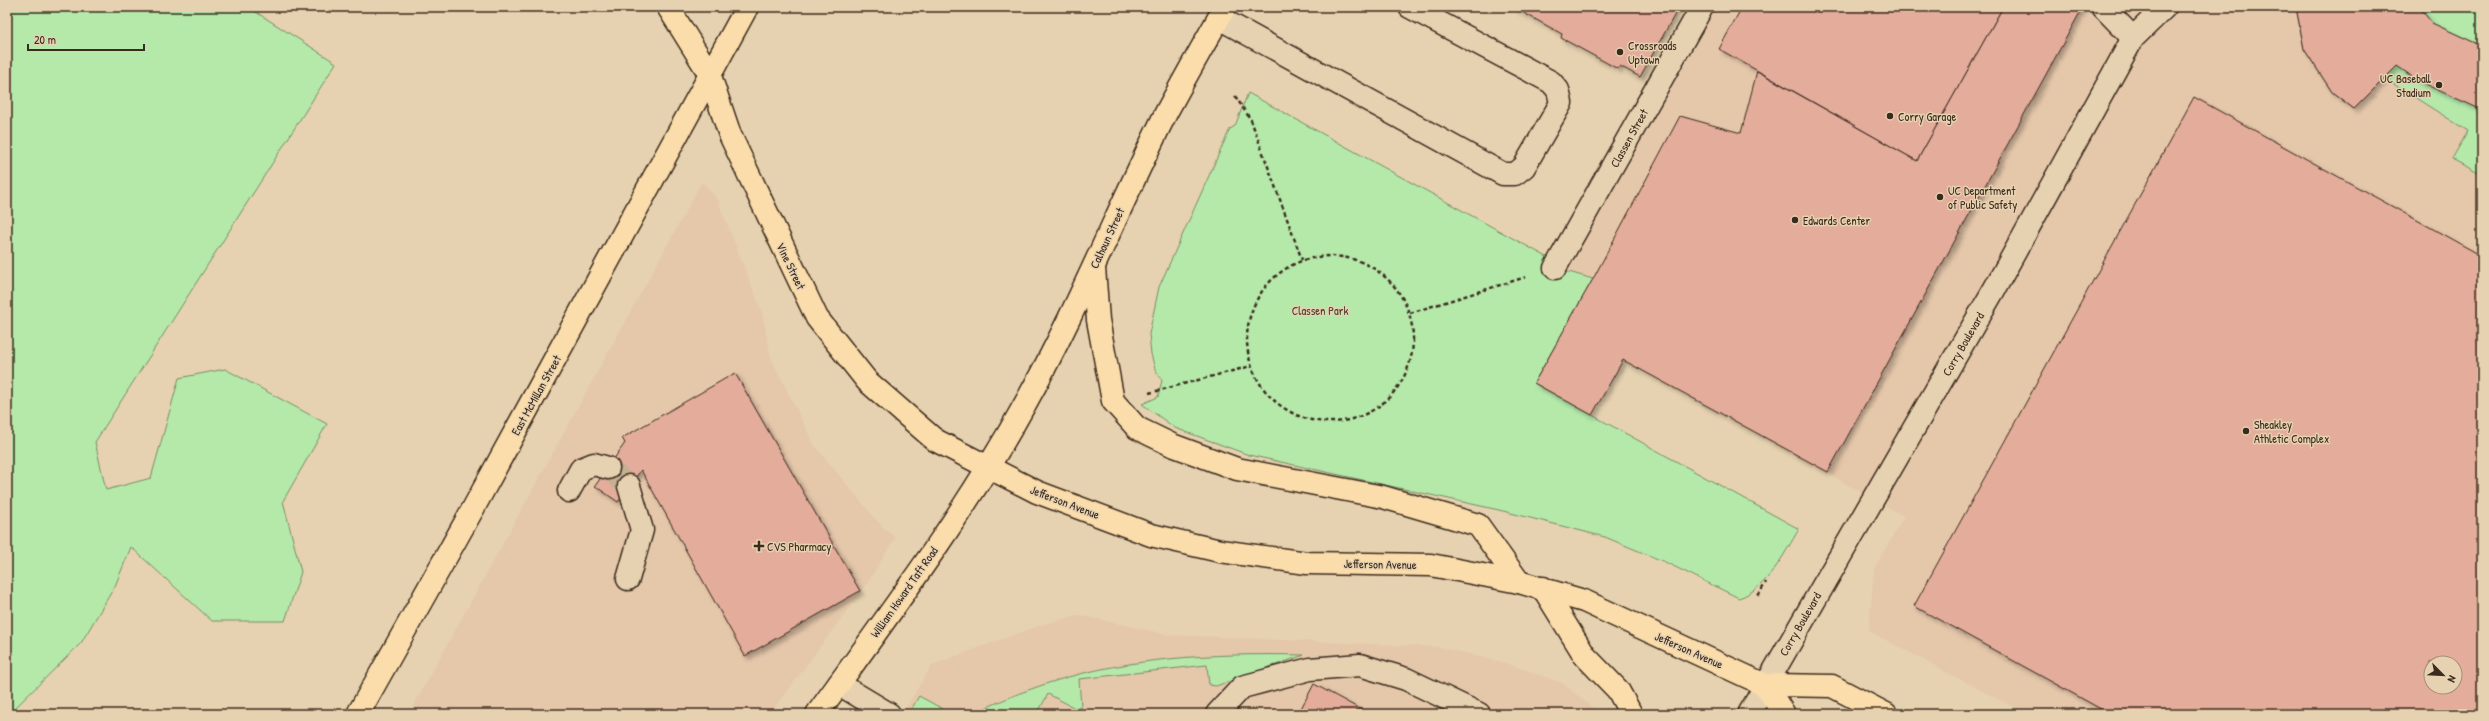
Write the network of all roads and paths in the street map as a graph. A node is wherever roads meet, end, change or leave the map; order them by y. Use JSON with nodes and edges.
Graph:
{"nodes":[{"id":1,"x":668,"y":7,"type":"edge"},
{"id":2,"x":747,"y":7,"type":"edge"},
{"id":3,"x":1410,"y":7,"type":"edge"},
{"id":4,"x":1702,"y":7,"type":"edge"},
{"id":5,"x":2103,"y":7,"type":"edge"},
{"id":6,"x":2165,"y":7,"type":"edge"},
{"id":7,"x":1222,"y":12,"type":"edge"},
{"id":8,"x":2133,"y":38,"type":"junction"},
{"id":9,"x":709,"y":73,"type":"junction"},
{"id":10,"x":1235,"y":96,"type":"dead end"},
{"id":11,"x":1302,"y":260,"type":"junction"},
{"id":12,"x":1094,"y":266,"type":"junction"},
{"id":13,"x":1555,"y":268,"type":"joint"},
{"id":14,"x":1410,"y":313,"type":"junction"},
{"id":15,"x":1251,"y":366,"type":"junction"},
{"id":16,"x":1146,"y":394,"type":"dead end"},
{"id":17,"x":608,"y":468,"type":"tunnel mouth"},
{"id":18,"x":987,"y":468,"type":"junction"},
{"id":19,"x":630,"y":486,"type":"tunnel mouth"},
{"id":20,"x":569,"y":491,"type":"dead end"},
{"id":21,"x":628,"y":579,"type":"dead end"},
{"id":22,"x":1519,"y":582,"type":"junction"},
{"id":23,"x":1766,"y":582,"type":"dead end"},
{"id":24,"x":1543,"y":588,"type":"junction"},
{"id":25,"x":1758,"y":596,"type":"dead end"},
{"id":26,"x":839,"y":684,"type":"junction"},
{"id":27,"x":1765,"y":685,"type":"junction"},
{"id":28,"x":358,"y":714,"type":"edge"},
{"id":29,"x":817,"y":714,"type":"edge"},
{"id":30,"x":889,"y":714,"type":"edge"},
{"id":31,"x":1217,"y":714,"type":"edge"},
{"id":32,"x":1479,"y":714,"type":"edge"},
{"id":33,"x":1631,"y":714,"type":"edge"},
{"id":34,"x":1749,"y":714,"type":"edge"},
{"id":35,"x":1784,"y":714,"type":"edge"},
{"id":36,"x":1886,"y":714,"type":"edge"}],
"edges":[{"from":1,"to":9,"type":"main road","name":"Vine Street"},
{"from":2,"to":9,"type":"main road","name":"East McMillan Street"},
{"from":3,"to":7,"type":"street"},
{"from":4,"to":13,"type":"street","name":"Classen Street"},
{"from":5,"to":8,"type":"street"},
{"from":6,"to":8,"type":"street","name":"Corry Boulevard"},
{"from":7,"to":12,"type":"main road","name":"Calhoun Street"},
{"from":8,"to":27,"type":"street","name":"Corry Boulevard"},
{"from":9,"to":18,"type":"main road","name":"Vine Street"},
{"from":9,"to":28,"type":"main road","name":"East McMillan Street"},
{"from":10,"to":11,"type":"path"},
{"from":11,"to":14,"type":"path"},
{"from":11,"to":15,"type":"path"},
{"from":12,"to":18,"type":"main road","name":"Calhoun Street"},
{"from":12,"to":22,"type":"main road"},
{"from":13,"to":14,"type":"path"},
{"from":14,"to":15,"type":"path"},
{"from":15,"to":16,"type":"path"},
{"from":17,"to":20,"type":"street"},
{"from":18,"to":22,"type":"main road","name":"Jefferson Avenue"},
{"from":18,"to":26,"type":"main road","name":"William Howard Taft Road"},
{"from":19,"to":21,"type":"street"},
{"from":22,"to":24,"type":"main road","name":"Jefferson Avenue"},
{"from":23,"to":25,"type":"path"},
{"from":24,"to":27,"type":"main road","name":"Jefferson Avenue"},
{"from":24,"to":33,"type":"main road"},
{"from":26,"to":29,"type":"main road","name":"William Howard Taft Road"},
{"from":26,"to":30,"type":"street"},
{"from":27,"to":34,"type":"street","name":"Corry Boulevard"},
{"from":27,"to":35,"type":"main road"},
{"from":27,"to":36,"type":"main road","name":"Jefferson Avenue"},
{"from":31,"to":32,"type":"street"}]}
